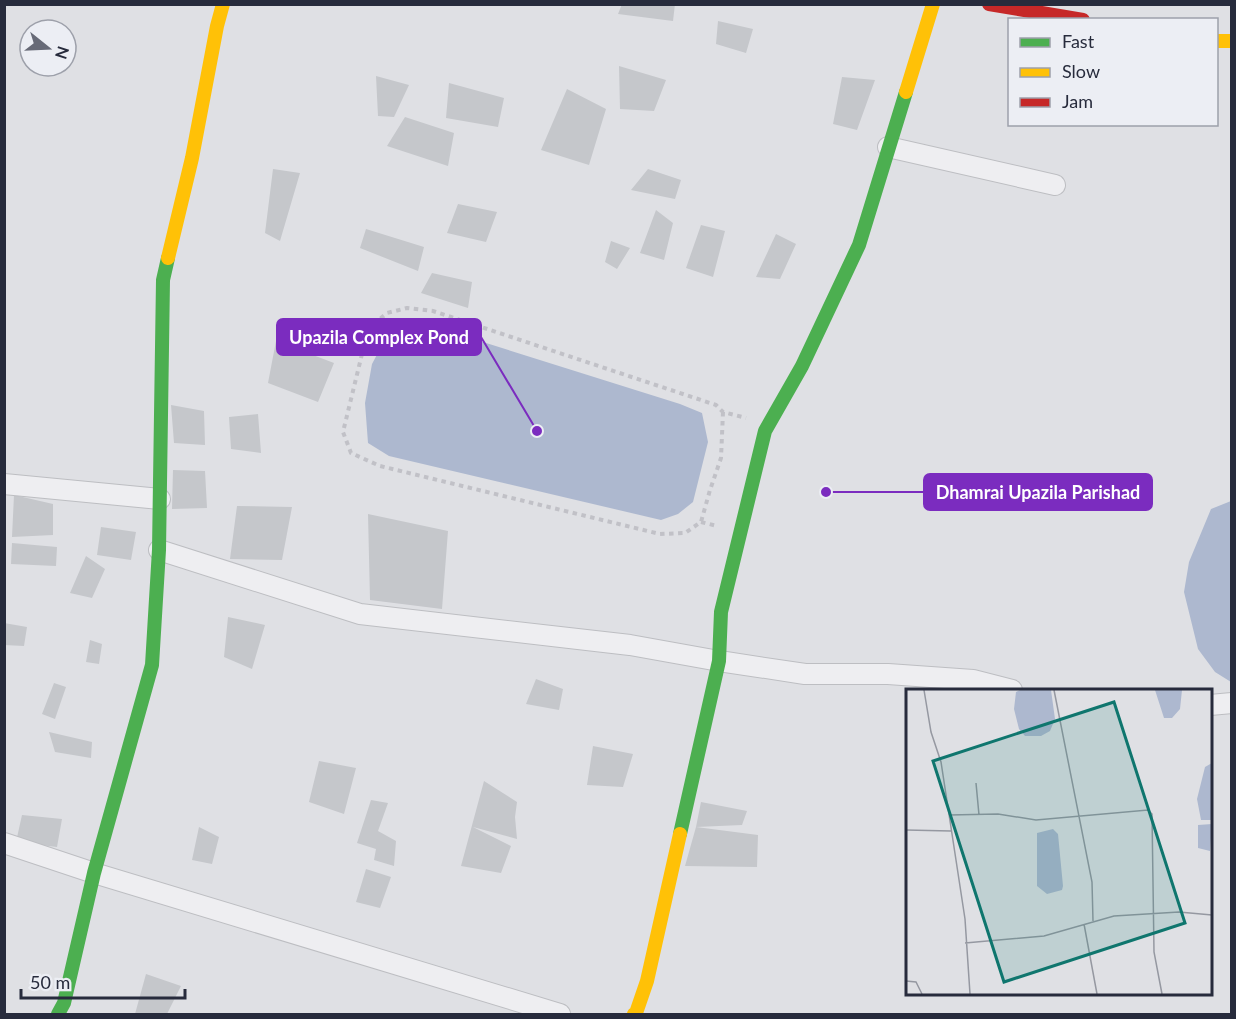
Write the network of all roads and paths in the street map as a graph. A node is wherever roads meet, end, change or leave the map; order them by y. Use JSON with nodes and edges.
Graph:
{"nodes":[{"id":1,"x":223,"y":4,"type":"edge"},
{"id":2,"x":933,"y":4,"type":"edge"},
{"id":3,"x":989,"y":4,"type":"edge"},
{"id":4,"x":1071,"y":18,"type":"edge"},
{"id":5,"x":888,"y":147,"type":"junction"},
{"id":6,"x":1055,"y":185,"type":"dead end"},
{"id":7,"x":723,"y":412,"type":"joint"},
{"id":8,"x":4,"y":484,"type":"edge"},
{"id":9,"x":160,"y":499,"type":"junction"},
{"id":10,"x":159,"y":550,"type":"junction"},
{"id":11,"x":718,"y":661,"type":"junction"},
{"id":12,"x":1008,"y":689,"type":"edge"},
{"id":13,"x":1232,"y":703,"type":"edge"},
{"id":14,"x":1212,"y":705,"type":"edge"},
{"id":15,"x":4,"y":843,"type":"edge"},
{"id":16,"x":94,"y":873,"type":"junction"},
{"id":17,"x":58,"y":1014,"type":"edge"},
{"id":18,"x":560,"y":1014,"type":"edge"},
{"id":19,"x":634,"y":1014,"type":"edge"}],
"edges":[{"from":1,"to":9,"type":"street"},
{"from":2,"to":5,"type":"street"},
{"from":3,"to":4,"type":"street"},
{"from":5,"to":6,"type":"street"},
{"from":5,"to":11,"type":"street"},
{"from":7,"to":7,"type":"path"},
{"from":8,"to":9,"type":"street"},
{"from":9,"to":10,"type":"street"},
{"from":10,"to":11,"type":"street"},
{"from":10,"to":16,"type":"street"},
{"from":11,"to":12,"type":"street"},
{"from":11,"to":19,"type":"street"},
{"from":13,"to":14,"type":"street"},
{"from":15,"to":16,"type":"street"},
{"from":16,"to":17,"type":"street"},
{"from":16,"to":18,"type":"street"}]}
